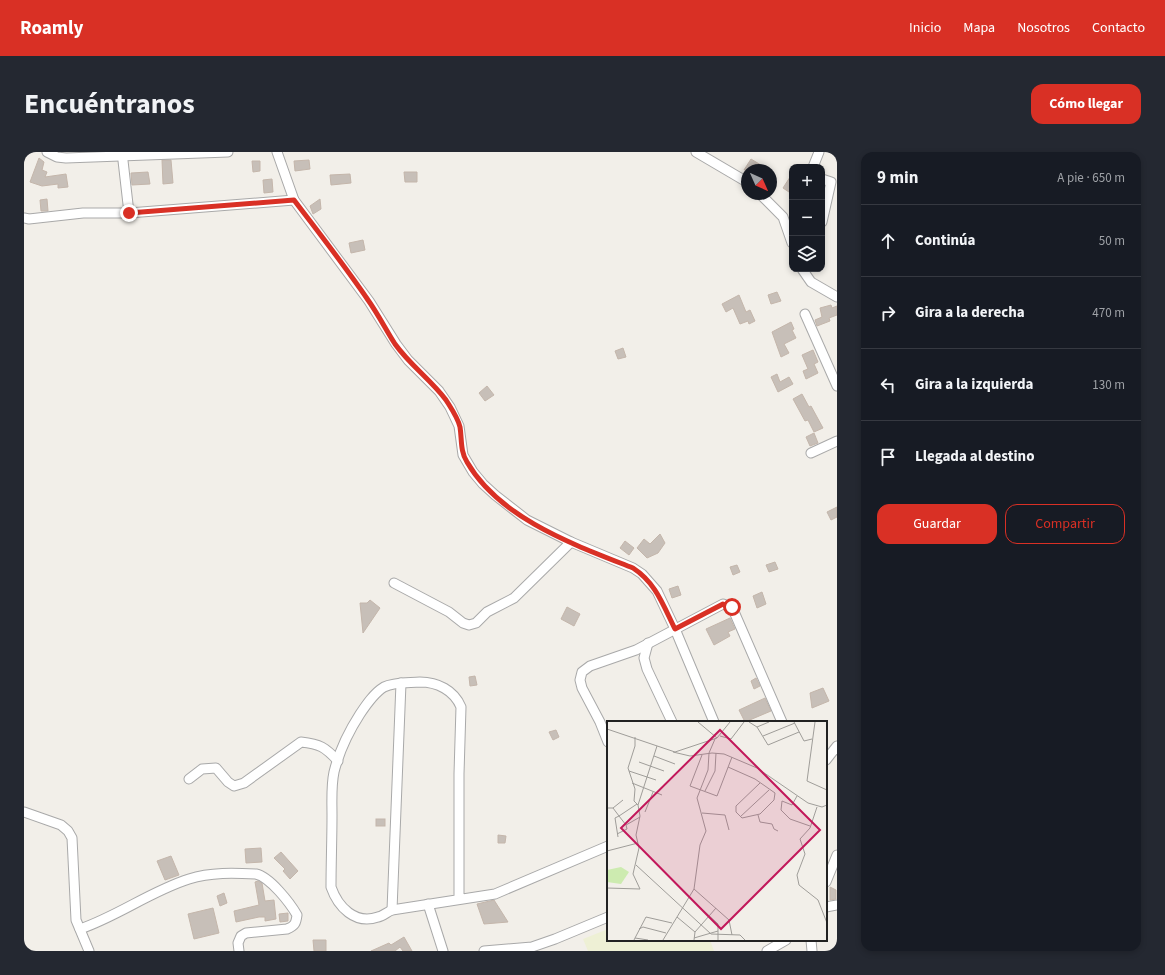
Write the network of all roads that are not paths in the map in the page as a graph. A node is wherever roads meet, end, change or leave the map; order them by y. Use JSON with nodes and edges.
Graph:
{"nodes":[{"id":1,"x":47,"y":152,"type":"edge"},
{"id":2,"x":228,"y":152,"type":"edge"},
{"id":3,"x":277,"y":152,"type":"edge"},
{"id":4,"x":696,"y":152,"type":"edge"},
{"id":5,"x":819,"y":152,"type":"edge"},
{"id":6,"x":122,"y":154,"type":"edge"},
{"id":7,"x":713,"y":156,"type":"edge"},
{"id":8,"x":815,"y":164,"type":"edge"},
{"id":9,"x":741,"y":177,"type":"edge"},
{"id":10,"x":834,"y":183,"type":"edge"},
{"id":11,"x":294,"y":200,"type":"junction"},
{"id":12,"x":766,"y":200,"type":"edge"},
{"id":13,"x":825,"y":212,"type":"edge"},
{"id":14,"x":129,"y":213,"type":"junction"},
{"id":15,"x":24,"y":218,"type":"edge"},
{"id":16,"x":790,"y":236,"type":"edge"},
{"id":17,"x":804,"y":272,"type":"edge"},
{"id":18,"x":810,"y":272,"type":"edge"},
{"id":19,"x":809,"y":279,"type":"junction"},
{"id":20,"x":837,"y":297,"type":"edge"},
{"id":21,"x":805,"y":314,"type":"dead end"},
{"id":22,"x":837,"y":386,"type":"edge"},
{"id":23,"x":837,"y":441,"type":"edge"},
{"id":24,"x":811,"y":453,"type":"dead end"},
{"id":25,"x":571,"y":542,"type":"junction"},
{"id":26,"x":394,"y":583,"type":"dead end"},
{"id":27,"x":675,"y":629,"type":"junction"},
{"id":28,"x":648,"y":643,"type":"junction"},
{"id":29,"x":401,"y":683,"type":"junction"},
{"id":30,"x":672,"y":721,"type":"edge"},
{"id":31,"x":714,"y":721,"type":"edge"},
{"id":32,"x":782,"y":721,"type":"edge"},
{"id":33,"x":607,"y":740,"type":"edge"},
{"id":34,"x":837,"y":746,"type":"edge"},
{"id":35,"x":827,"y":759,"type":"edge"},
{"id":36,"x":338,"y":761,"type":"junction"},
{"id":37,"x":189,"y":779,"type":"dead end"},
{"id":38,"x":24,"y":812,"type":"edge"},
{"id":39,"x":607,"y":846,"type":"edge"},
{"id":40,"x":837,"y":855,"type":"edge"},
{"id":41,"x":827,"y":880,"type":"edge"},
{"id":42,"x":459,"y":899,"type":"junction"},
{"id":43,"x":428,"y":904,"type":"junction"},
{"id":44,"x":837,"y":905,"type":"edge"},
{"id":45,"x":827,"y":907,"type":"edge"},
{"id":46,"x":392,"y":910,"type":"junction"},
{"id":47,"x":607,"y":917,"type":"edge"},
{"id":48,"x":80,"y":930,"type":"junction"},
{"id":49,"x":784,"y":941,"type":"edge"},
{"id":50,"x":811,"y":941,"type":"edge"},
{"id":51,"x":89,"y":951,"type":"edge"},
{"id":52,"x":239,"y":951,"type":"edge"},
{"id":53,"x":443,"y":951,"type":"edge"},
{"id":54,"x":484,"y":951,"type":"edge"},
{"id":55,"x":767,"y":951,"type":"edge"},
{"id":56,"x":812,"y":951,"type":"edge"}],
"edges":[{"from":1,"to":6,"type":"street"},
{"from":2,"to":6,"type":"street"},
{"from":3,"to":11,"type":"street"},
{"from":4,"to":7,"type":"street"},
{"from":5,"to":8,"type":"street"},
{"from":6,"to":14,"type":"street"},
{"from":7,"to":9,"type":"street"},
{"from":10,"to":13,"type":"street"},
{"from":11,"to":14,"type":"street"},
{"from":11,"to":25,"type":"street"},
{"from":12,"to":16,"type":"street"},
{"from":14,"to":15,"type":"street"},
{"from":17,"to":19,"type":"street"},
{"from":18,"to":19,"type":"street"},
{"from":19,"to":20,"type":"street"},
{"from":21,"to":22,"type":"street"},
{"from":23,"to":24,"type":"street"},
{"from":25,"to":26,"type":"street"},
{"from":25,"to":27,"type":"street"},
{"from":27,"to":28,"type":"street"},
{"from":27,"to":31,"type":"street"},
{"from":27,"to":32,"type":"street"},
{"from":28,"to":30,"type":"street"},
{"from":28,"to":33,"type":"street"},
{"from":29,"to":36,"type":"street"},
{"from":29,"to":42,"type":"street"},
{"from":29,"to":46,"type":"street"},
{"from":34,"to":35,"type":"street"},
{"from":36,"to":37,"type":"street"},
{"from":36,"to":46,"type":"street"},
{"from":38,"to":48,"type":"street"},
{"from":39,"to":42,"type":"street"},
{"from":40,"to":41,"type":"street"},
{"from":42,"to":43,"type":"street"},
{"from":43,"to":46,"type":"street"},
{"from":43,"to":53,"type":"street"},
{"from":44,"to":45,"type":"street"},
{"from":47,"to":54,"type":"street"},
{"from":48,"to":51,"type":"street"},
{"from":48,"to":52,"type":"street"},
{"from":49,"to":55,"type":"street"},
{"from":50,"to":56,"type":"street"}]}
